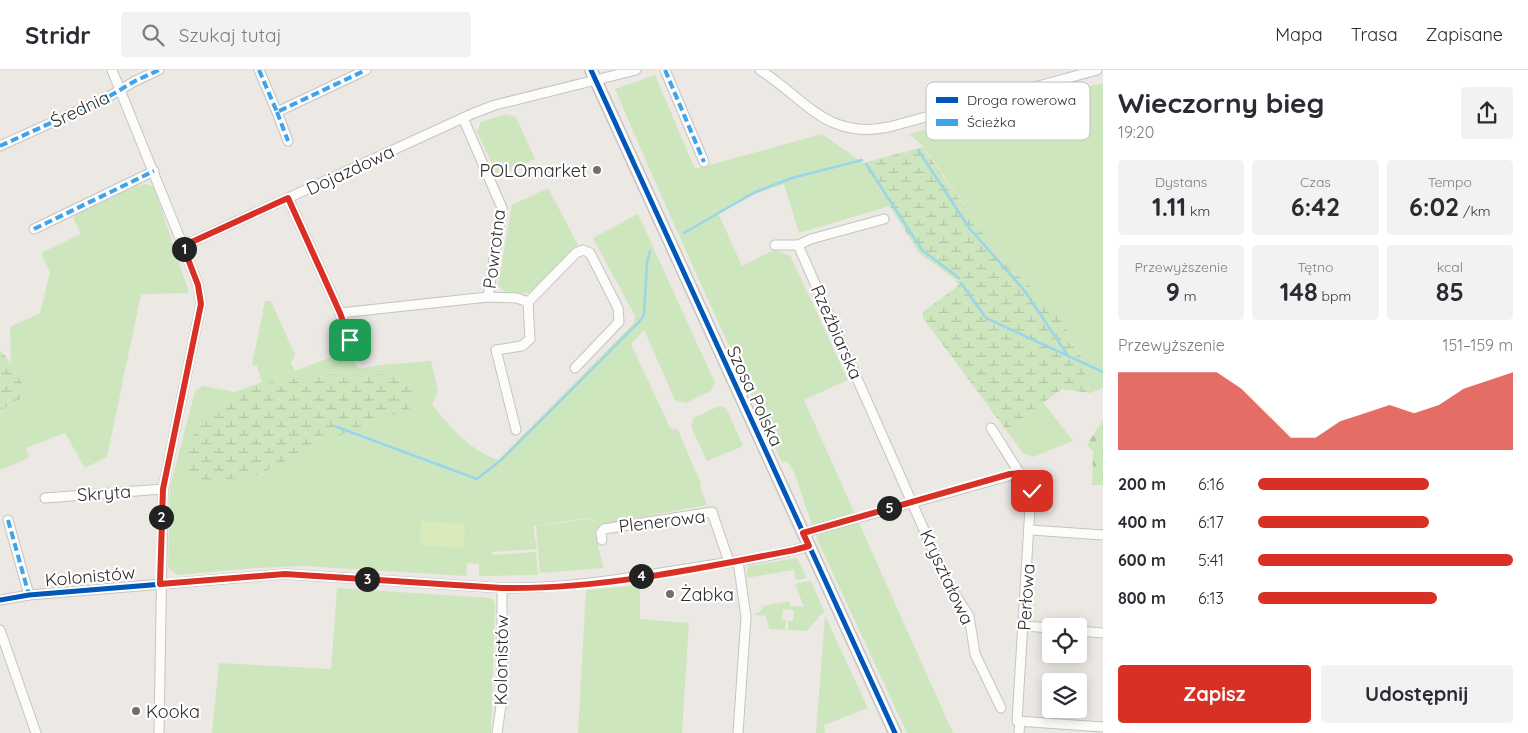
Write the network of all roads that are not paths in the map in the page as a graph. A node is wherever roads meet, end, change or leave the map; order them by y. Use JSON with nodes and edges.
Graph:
{"nodes":[{"id":1,"x":112,"y":70,"type":"edge"},
{"id":2,"x":159,"y":70,"type":"edge"},
{"id":3,"x":259,"y":70,"type":"edge"},
{"id":4,"x":366,"y":70,"type":"edge"},
{"id":5,"x":591,"y":70,"type":"edge"},
{"id":6,"x":636,"y":70,"type":"edge"},
{"id":7,"x":665,"y":70,"type":"edge"},
{"id":8,"x":760,"y":70,"type":"edge"},
{"id":9,"x":1097,"y":70,"type":"edge"},
{"id":10,"x":596,"y":81,"type":"junction"},
{"id":11,"x":1053,"y":82,"type":"edge"},
{"id":12,"x":121,"y":89,"type":"junction"},
{"id":13,"x":277,"y":112,"type":"junction"},
{"id":14,"x":926,"y":117,"type":"edge"},
{"id":15,"x":463,"y":118,"type":"junction"},
{"id":16,"x":288,"y":142,"type":"dead end"},
{"id":17,"x":0,"y":146,"type":"edge"},
{"id":18,"x":704,"y":162,"type":"dead end"},
{"id":19,"x":154,"y":171,"type":"junction"},
{"id":20,"x":288,"y":198,"type":"junction"},
{"id":21,"x":884,"y":219,"type":"dead end"},
{"id":22,"x":34,"y":229,"type":"dead end"},
{"id":23,"x":775,"y":245,"type":"dead end"},
{"id":24,"x":798,"y":245,"type":"junction"},
{"id":25,"x":183,"y":246,"type":"junction"},
{"id":26,"x":488,"y":297,"type":"junction"},
{"id":27,"x":528,"y":302,"type":"junction"},
{"id":28,"x":340,"y":313,"type":"junction"},
{"id":29,"x":350,"y":340,"type":"dead end"},
{"id":30,"x":575,"y":368,"type":"dead end"},
{"id":31,"x":991,"y":428,"type":"dead end"},
{"id":32,"x":516,"y":430,"type":"dead end"},
{"id":33,"x":1020,"y":473,"type":"junction"},
{"id":34,"x":163,"y":489,"type":"junction"},
{"id":35,"x":45,"y":498,"type":"dead end"},
{"id":36,"x":913,"y":501,"type":"junction"},
{"id":37,"x":8,"y":520,"type":"dead end"},
{"id":38,"x":1031,"y":530,"type":"junction"},
{"id":39,"x":803,"y":533,"type":"junction"},
{"id":40,"x":1103,"y":536,"type":"edge"},
{"id":41,"x":602,"y":540,"type":"dead end"},
{"id":42,"x":809,"y":546,"type":"junction"},
{"id":43,"x":733,"y":562,"type":"junction"},
{"id":44,"x":160,"y":584,"type":"junction"},
{"id":45,"x":502,"y":588,"type":"junction"},
{"id":46,"x":29,"y":595,"type":"junction"},
{"id":47,"x":0,"y":600,"type":"edge"},
{"id":48,"x":1024,"y":626,"type":"junction"},
{"id":49,"x":1042,"y":627,"type":"edge"},
{"id":50,"x":0,"y":630,"type":"edge"},
{"id":51,"x":1087,"y":632,"type":"edge"},
{"id":52,"x":1103,"y":633,"type":"edge"},
{"id":53,"x":1002,"y":708,"type":"dead end"},
{"id":54,"x":1020,"y":721,"type":"junction"},
{"id":55,"x":1103,"y":728,"type":"edge"},
{"id":56,"x":36,"y":733,"type":"edge"},
{"id":57,"x":158,"y":733,"type":"edge"},
{"id":58,"x":497,"y":733,"type":"edge"},
{"id":59,"x":738,"y":733,"type":"edge"},
{"id":60,"x":895,"y":733,"type":"edge"},
{"id":61,"x":1019,"y":733,"type":"edge"}],
"edges":[{"from":1,"to":12,"type":"street"},
{"from":2,"to":12,"type":"street","name":"Średnia"},
{"from":3,"to":13,"type":"street"},
{"from":4,"to":13,"type":"street"},
{"from":5,"to":10,"type":"street","name":"Szosa Polska"},
{"from":6,"to":10,"type":"street","name":"Dojazdowa"},
{"from":7,"to":18,"type":"street"},
{"from":8,"to":14,"type":"street"},
{"from":9,"to":11,"type":"street"},
{"from":10,"to":15,"type":"street","name":"Dojazdowa"},
{"from":10,"to":39,"type":"street","name":"Szosa Polska"},
{"from":12,"to":17,"type":"street","name":"Średnia"},
{"from":12,"to":19,"type":"street"},
{"from":13,"to":16,"type":"street"},
{"from":15,"to":20,"type":"street","name":"Dojazdowa"},
{"from":15,"to":26,"type":"street","name":"Powrotna"},
{"from":19,"to":22,"type":"street"},
{"from":19,"to":25,"type":"street"},
{"from":20,"to":25,"type":"street","name":"Dojazdowa"},
{"from":20,"to":28,"type":"street"},
{"from":21,"to":24,"type":"street"},
{"from":23,"to":24,"type":"street"},
{"from":24,"to":36,"type":"street","name":"Rzeźbiarska"},
{"from":25,"to":34,"type":"street"},
{"from":26,"to":27,"type":"street","name":"Powrotna"},
{"from":26,"to":28,"type":"street","name":"Powrotna"},
{"from":27,"to":30,"type":"street"},
{"from":27,"to":32,"type":"street"},
{"from":28,"to":29,"type":"street"},
{"from":31,"to":33,"type":"street","name":"Perłowa"},
{"from":33,"to":36,"type":"street"},
{"from":33,"to":38,"type":"street","name":"Perłowa"},
{"from":34,"to":35,"type":"street","name":"Skryta"},
{"from":34,"to":44,"type":"street"},
{"from":36,"to":39,"type":"street"},
{"from":36,"to":53,"type":"street","name":"Kryształowa"},
{"from":37,"to":46,"type":"street","name":"Kolonistów"},
{"from":38,"to":40,"type":"street"},
{"from":38,"to":48,"type":"street","name":"Perłowa"},
{"from":39,"to":42,"type":"street","name":"Szosa Polska"},
{"from":41,"to":43,"type":"street","name":"Plenerowa"},
{"from":42,"to":43,"type":"street","name":"Kolonistów"},
{"from":42,"to":60,"type":"street","name":"Szosa Polska"},
{"from":43,"to":45,"type":"street","name":"Kolonistów"},
{"from":43,"to":59,"type":"street"},
{"from":44,"to":45,"type":"street","name":"Kolonistów"},
{"from":44,"to":46,"type":"street","name":"Kolonistów"},
{"from":44,"to":57,"type":"street"},
{"from":45,"to":58,"type":"street","name":"Kolonistów"},
{"from":46,"to":47,"type":"street","name":"Kolonistów"},
{"from":48,"to":49,"type":"street"},
{"from":48,"to":54,"type":"street","name":"Perłowa"},
{"from":50,"to":56,"type":"street"},
{"from":51,"to":52,"type":"street"},
{"from":54,"to":55,"type":"street"},
{"from":54,"to":61,"type":"street","name":"Perłowa"}]}
